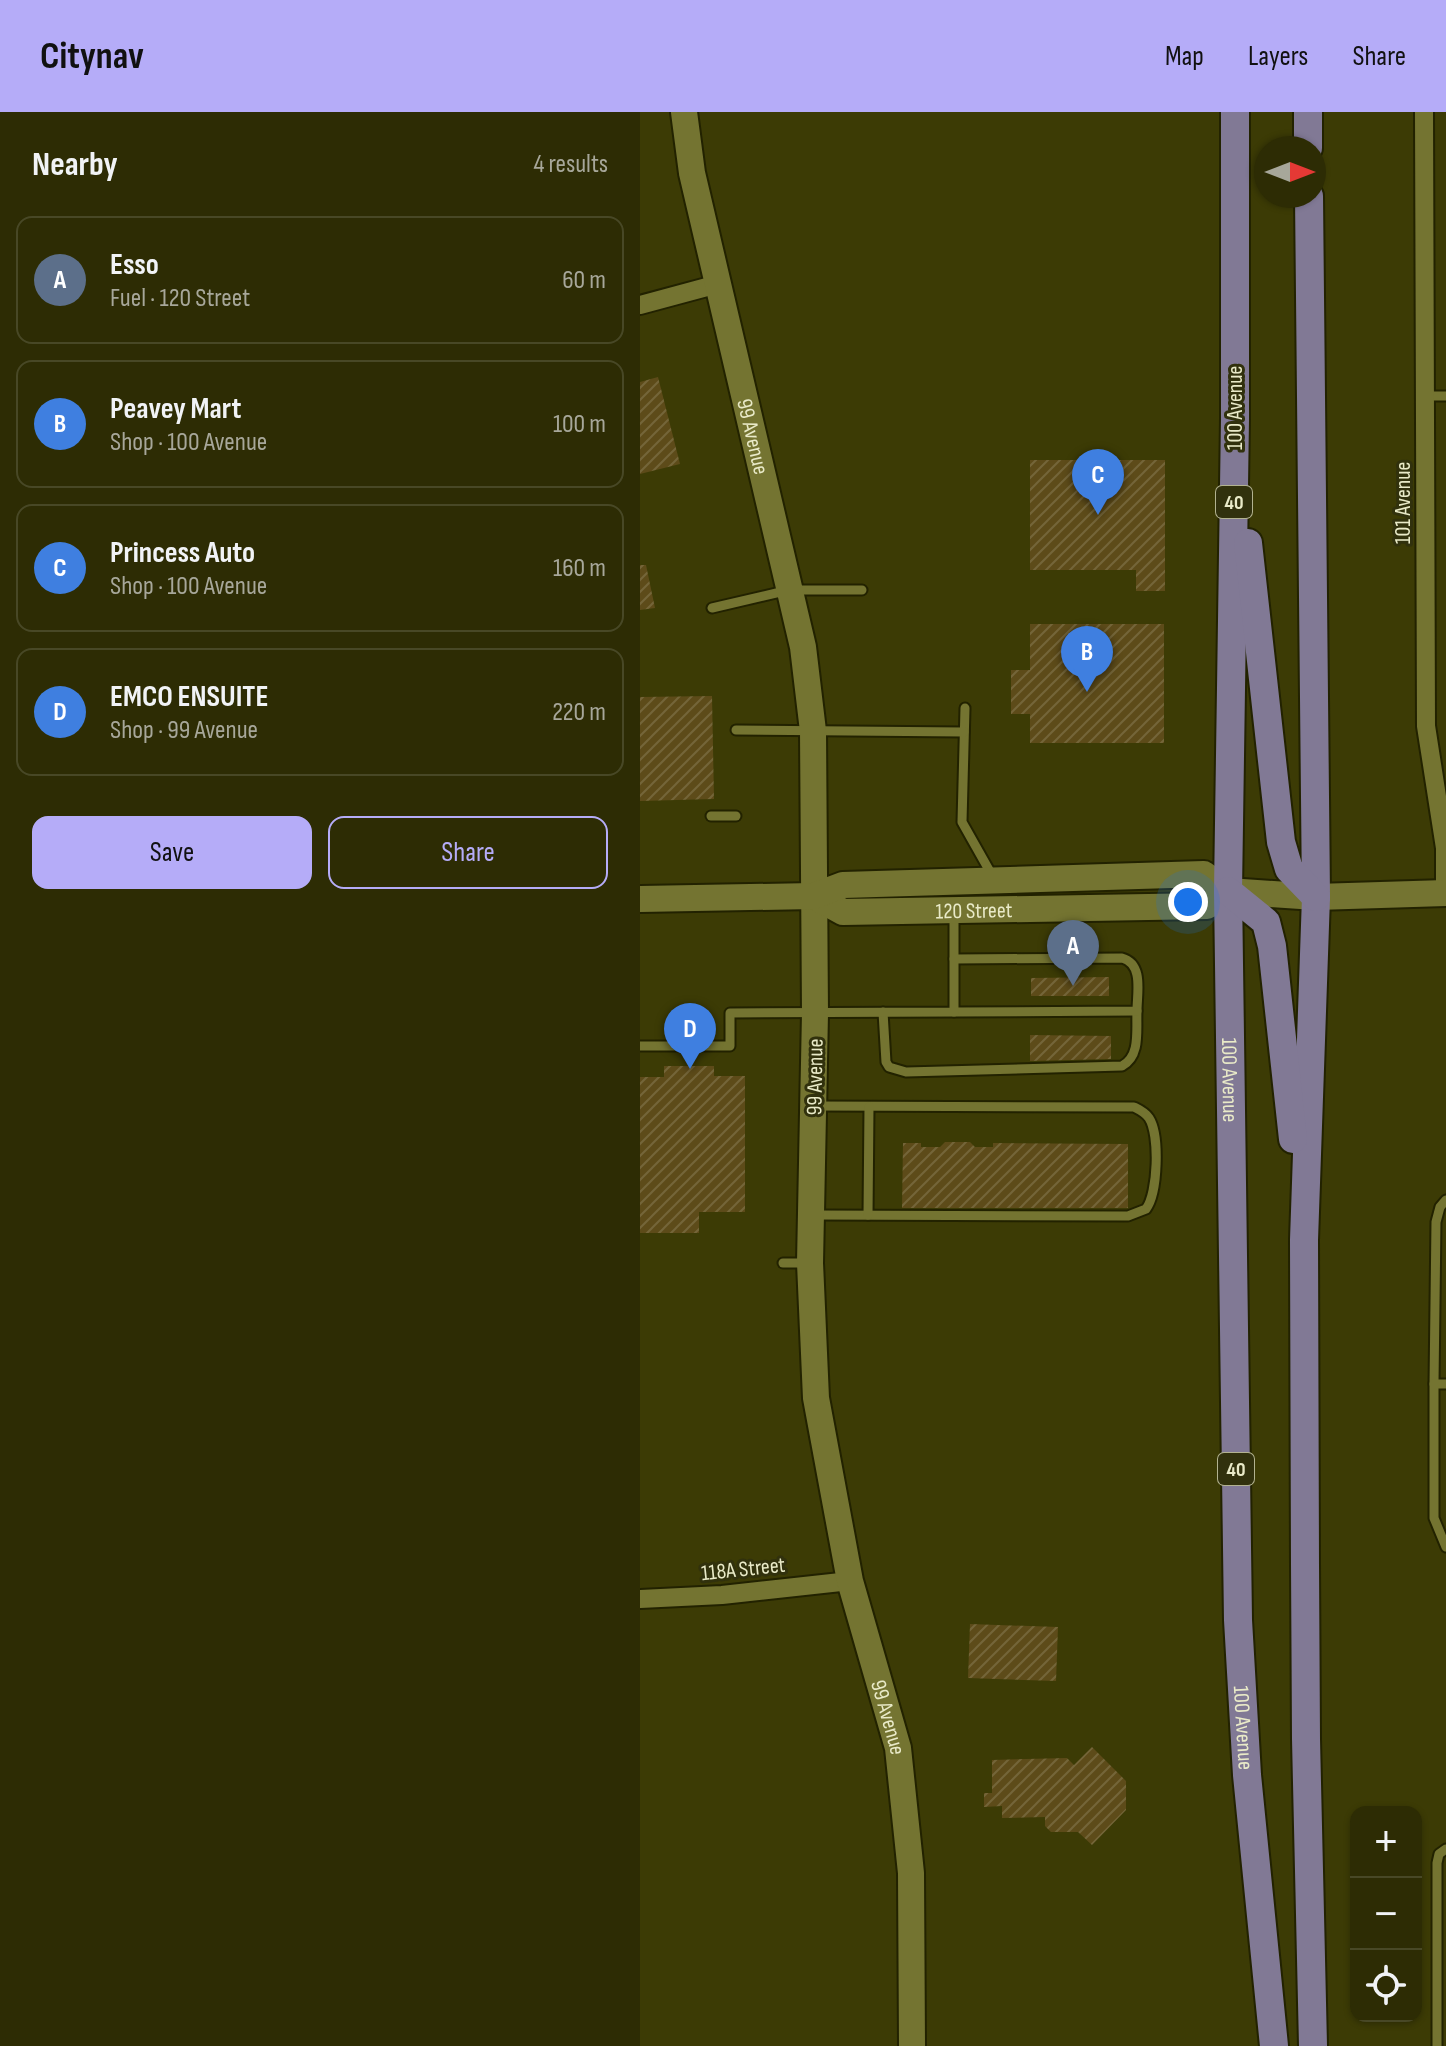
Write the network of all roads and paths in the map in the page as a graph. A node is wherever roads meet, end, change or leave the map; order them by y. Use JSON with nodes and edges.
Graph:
{"nodes":[{"id":1,"x":684,"y":112,"type":"edge"},
{"id":2,"x":1235,"y":112,"type":"edge"},
{"id":3,"x":1308,"y":112,"type":"edge"},
{"id":4,"x":1424,"y":112,"type":"edge"},
{"id":5,"x":1308,"y":136,"type":"edge"},
{"id":6,"x":1309,"y":208,"type":"edge"},
{"id":7,"x":718,"y":284,"type":"junction"},
{"id":8,"x":640,"y":305,"type":"edge"},
{"id":9,"x":1426,"y":396,"type":"junction"},
{"id":10,"x":1446,"y":396,"type":"edge"},
{"id":11,"x":1235,"y":419,"type":"junction"},
{"id":12,"x":1427,"y":520,"type":"junction"},
{"id":13,"x":1446,"y":520,"type":"edge"},
{"id":14,"x":789,"y":590,"type":"junction"},
{"id":15,"x":862,"y":590,"type":"dead end"},
{"id":16,"x":712,"y":608,"type":"dead end"},
{"id":17,"x":965,"y":708,"type":"dead end"},
{"id":18,"x":736,"y":730,"type":"dead end"},
{"id":19,"x":813,"y":731,"type":"junction"},
{"id":20,"x":964,"y":732,"type":"junction"},
{"id":21,"x":711,"y":816,"type":"dead end"},
{"id":22,"x":736,"y":816,"type":"dead end"},
{"id":23,"x":995,"y":879,"type":"junction"},
{"id":24,"x":1228,"y":891,"type":"junction"},
{"id":25,"x":1446,"y":893,"type":"edge"},
{"id":26,"x":814,"y":896,"type":"junction"},
{"id":27,"x":1316,"y":897,"type":"junction"},
{"id":28,"x":640,"y":899,"type":"edge"},
{"id":29,"x":954,"y":909,"type":"junction"},
{"id":30,"x":954,"y":959,"type":"junction"},
{"id":31,"x":1137,"y":1011,"type":"junction"},
{"id":32,"x":883,"y":1012,"type":"junction"},
{"id":33,"x":954,"y":1012,"type":"junction"},
{"id":34,"x":815,"y":1013,"type":"junction"},
{"id":35,"x":640,"y":1046,"type":"edge"},
{"id":36,"x":813,"y":1106,"type":"junction"},
{"id":37,"x":869,"y":1107,"type":"junction"},
{"id":38,"x":1446,"y":1200,"type":"edge"},
{"id":39,"x":811,"y":1215,"type":"junction"},
{"id":40,"x":868,"y":1215,"type":"junction"},
{"id":41,"x":1304,"y":1240,"type":"junction"},
{"id":42,"x":783,"y":1263,"type":"dead end"},
{"id":43,"x":810,"y":1263,"type":"junction"},
{"id":44,"x":1441,"y":1285,"type":"edge"},
{"id":45,"x":1434,"y":1384,"type":"junction"},
{"id":46,"x":1446,"y":1384,"type":"edge"},
{"id":47,"x":1446,"y":1547,"type":"edge"},
{"id":48,"x":850,"y":1581,"type":"junction"},
{"id":49,"x":640,"y":1599,"type":"edge"},
{"id":50,"x":1446,"y":1849,"type":"edge"},
{"id":51,"x":1440,"y":2039,"type":"edge"},
{"id":52,"x":912,"y":2046,"type":"edge"},
{"id":53,"x":1274,"y":2046,"type":"edge"},
{"id":54,"x":1313,"y":2046,"type":"edge"}],
"edges":[{"from":1,"to":7,"type":"street","name":"99 Avenue"},
{"from":2,"to":11,"type":"main road","name":"100 Avenue","number":"40"},
{"from":3,"to":5,"type":"main road"},
{"from":4,"to":9,"type":"street","name":"101 Avenue"},
{"from":6,"to":27,"type":"main road"},
{"from":7,"to":8,"type":"street"},
{"from":7,"to":14,"type":"street","name":"99 Avenue"},
{"from":9,"to":10,"type":"lane"},
{"from":9,"to":12,"type":"street","name":"101 Avenue"},
{"from":11,"to":24,"type":"main road","name":"100 Avenue","number":"40"},
{"from":11,"to":27,"type":"main road"},
{"from":12,"to":13,"type":"street"},
{"from":12,"to":25,"type":"street","name":"101 Avenue"},
{"from":14,"to":15,"type":"lane"},
{"from":14,"to":16,"type":"lane"},
{"from":14,"to":19,"type":"street","name":"99 Avenue"},
{"from":17,"to":20,"type":"lane"},
{"from":18,"to":19,"type":"lane"},
{"from":19,"to":20,"type":"lane"},
{"from":19,"to":26,"type":"street","name":"99 Avenue"},
{"from":20,"to":23,"type":"lane"},
{"from":21,"to":22,"type":"lane"},
{"from":23,"to":24,"type":"street","name":"120 Street"},
{"from":23,"to":26,"type":"street","name":"120 Street"},
{"from":24,"to":27,"type":"street","name":"120 Street"},
{"from":24,"to":29,"type":"street","name":"120 Street"},
{"from":24,"to":41,"type":"main road"},
{"from":24,"to":53,"type":"main road","name":"100 Avenue","number":"40"},
{"from":25,"to":27,"type":"street","name":"120 Street"},
{"from":26,"to":28,"type":"street","name":"120 Street"},
{"from":26,"to":29,"type":"street","name":"120 Street"},
{"from":26,"to":34,"type":"street","name":"99 Avenue"},
{"from":27,"to":41,"type":"main road"},
{"from":29,"to":30,"type":"lane"},
{"from":30,"to":31,"type":"lane"},
{"from":30,"to":33,"type":"lane"},
{"from":31,"to":32,"type":"lane"},
{"from":31,"to":33,"type":"lane"},
{"from":32,"to":33,"type":"lane"},
{"from":32,"to":34,"type":"lane"},
{"from":34,"to":35,"type":"lane"},
{"from":34,"to":36,"type":"street","name":"99 Avenue"},
{"from":36,"to":37,"type":"lane"},
{"from":36,"to":39,"type":"street","name":"99 Avenue"},
{"from":37,"to":40,"type":"lane"},
{"from":37,"to":40,"type":"lane"},
{"from":38,"to":44,"type":"lane"},
{"from":39,"to":40,"type":"lane"},
{"from":39,"to":43,"type":"street","name":"99 Avenue"},
{"from":41,"to":54,"type":"main road"},
{"from":42,"to":43,"type":"lane"},
{"from":43,"to":48,"type":"street","name":"99 Avenue"},
{"from":44,"to":45,"type":"lane"},
{"from":45,"to":46,"type":"lane"},
{"from":45,"to":47,"type":"lane"},
{"from":48,"to":49,"type":"street","name":"118A Street"},
{"from":48,"to":52,"type":"street","name":"99 Avenue"},
{"from":50,"to":51,"type":"lane"}]}
